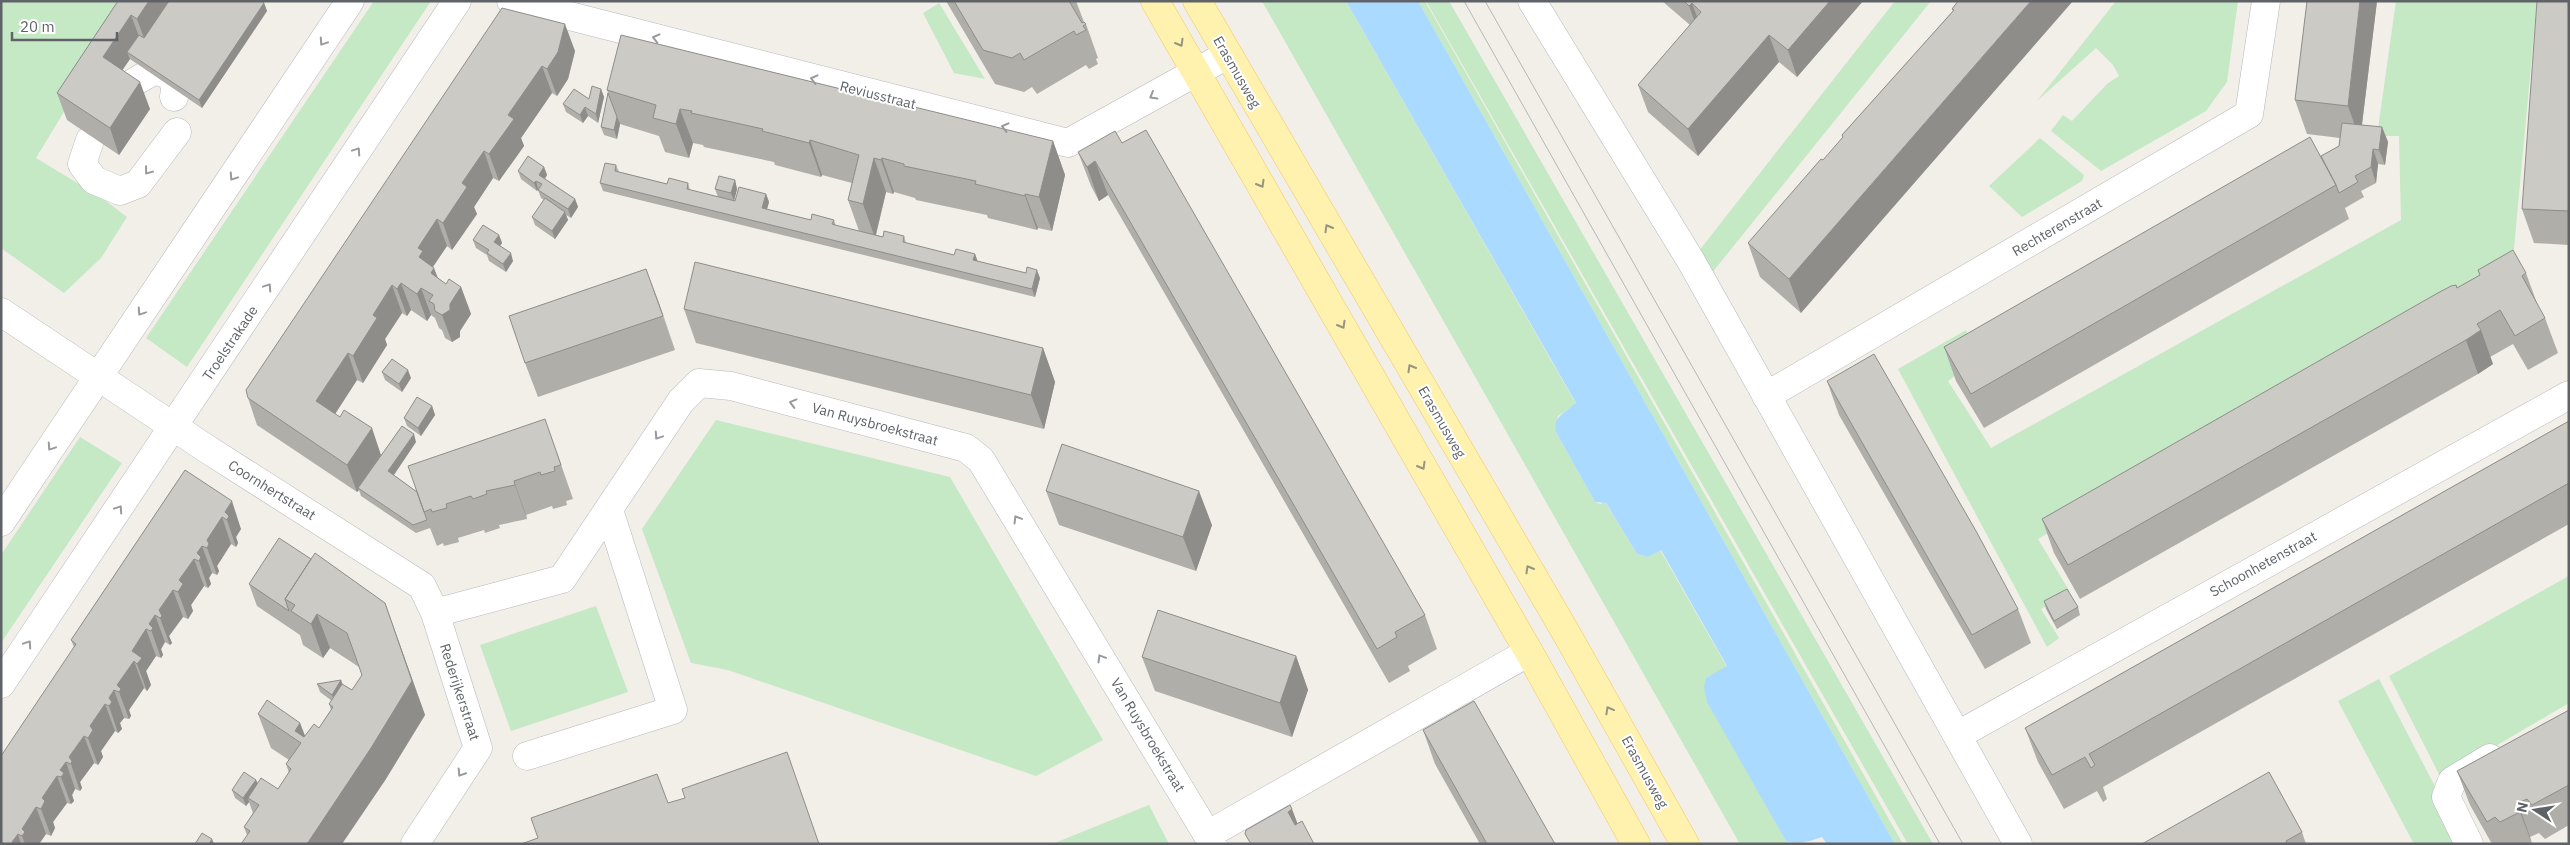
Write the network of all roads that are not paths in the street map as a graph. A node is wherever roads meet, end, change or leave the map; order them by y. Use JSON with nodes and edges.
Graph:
{"nodes":[{"id":1,"x":350,"y":1,"type":"edge"},
{"id":2,"x":456,"y":1,"type":"edge"},
{"id":3,"x":512,"y":1,"type":"edge"},
{"id":4,"x":1155,"y":1,"type":"edge"},
{"id":5,"x":1197,"y":1,"type":"edge"},
{"id":6,"x":1532,"y":1,"type":"edge"},
{"id":7,"x":2266,"y":1,"type":"edge"},
{"id":8,"x":1226,"y":55,"type":"junction"},
{"id":9,"x":1196,"y":72,"type":"junction"},
{"id":10,"x":124,"y":88,"type":"edge"},
{"id":11,"x":174,"y":97,"type":"dead end"},
{"id":12,"x":177,"y":132,"type":"dead end"},
{"id":13,"x":90,"y":140,"type":"edge"},
{"id":14,"x":1,"y":312,"type":"edge"},
{"id":15,"x":98,"y":376,"type":"junction"},
{"id":16,"x":2569,"y":395,"type":"edge"},
{"id":17,"x":1766,"y":396,"type":"junction"},
{"id":18,"x":175,"y":427,"type":"junction"},
{"id":19,"x":609,"y":510,"type":"junction"},
{"id":20,"x":1,"y":522,"type":"edge"},
{"id":21,"x":435,"y":613,"type":"junction"},
{"id":22,"x":1529,"y":652,"type":"junction"},
{"id":23,"x":1,"y":684,"type":"edge"},
{"id":24,"x":1958,"y":735,"type":"junction"},
{"id":25,"x":2510,"y":746,"type":"edge"},
{"id":26,"x":527,"y":756,"type":"dead end"},
{"id":27,"x":1211,"y":839,"type":"edge"},
{"id":28,"x":414,"y":844,"type":"edge"},
{"id":29,"x":1636,"y":844,"type":"edge"},
{"id":30,"x":1685,"y":844,"type":"edge"},
{"id":31,"x":2018,"y":844,"type":"edge"},
{"id":32,"x":2469,"y":844,"type":"edge"}],
"edges":[{"from":1,"to":15,"type":"street","one_way":true},
{"from":18,"to":2,"type":"street","name":"Troelstrakade","one_way":true},
{"from":9,"to":3,"type":"street","name":"Reviusstraat","one_way":true},
{"from":4,"to":9,"type":"main road","one_way":true},
{"from":5,"to":8,"type":"main road","name":"Erasmusweg"},
{"from":6,"to":17,"type":"street"},
{"from":7,"to":17,"type":"street","name":"Rechterenstraat"},
{"from":8,"to":9,"type":"street","name":"Reviusstraat"},
{"from":30,"to":8,"type":"main road","name":"Erasmusweg","one_way":true},
{"from":9,"to":22,"type":"main road","one_way":true},
{"from":10,"to":11,"type":"street"},
{"from":12,"to":13,"type":"street","one_way":true},
{"from":14,"to":15,"type":"street","name":"Coornhertstraat"},
{"from":15,"to":18,"type":"street","name":"Coornhertstraat"},
{"from":15,"to":20,"type":"street","one_way":true},
{"from":16,"to":24,"type":"street","name":"Schoonhetenstraat"},
{"from":17,"to":24,"type":"street"},
{"from":18,"to":21,"type":"street","name":"Coornhertstraat"},
{"from":23,"to":18,"type":"street","name":"Troelstrakade","one_way":true},
{"from":19,"to":21,"type":"street","name":"Van Ruysbroekstraat"},
{"from":19,"to":26,"type":"street"},
{"from":27,"to":19,"type":"street","name":"Van Ruysbroekstraat","one_way":true},
{"from":21,"to":28,"type":"street","name":"Rederijkerstraat","one_way":true},
{"from":22,"to":27,"type":"street","name":"Van Ruysbroekstraat"},
{"from":22,"to":29,"type":"main road"},
{"from":24,"to":31,"type":"street"},
{"from":25,"to":32,"type":"street"}]}
